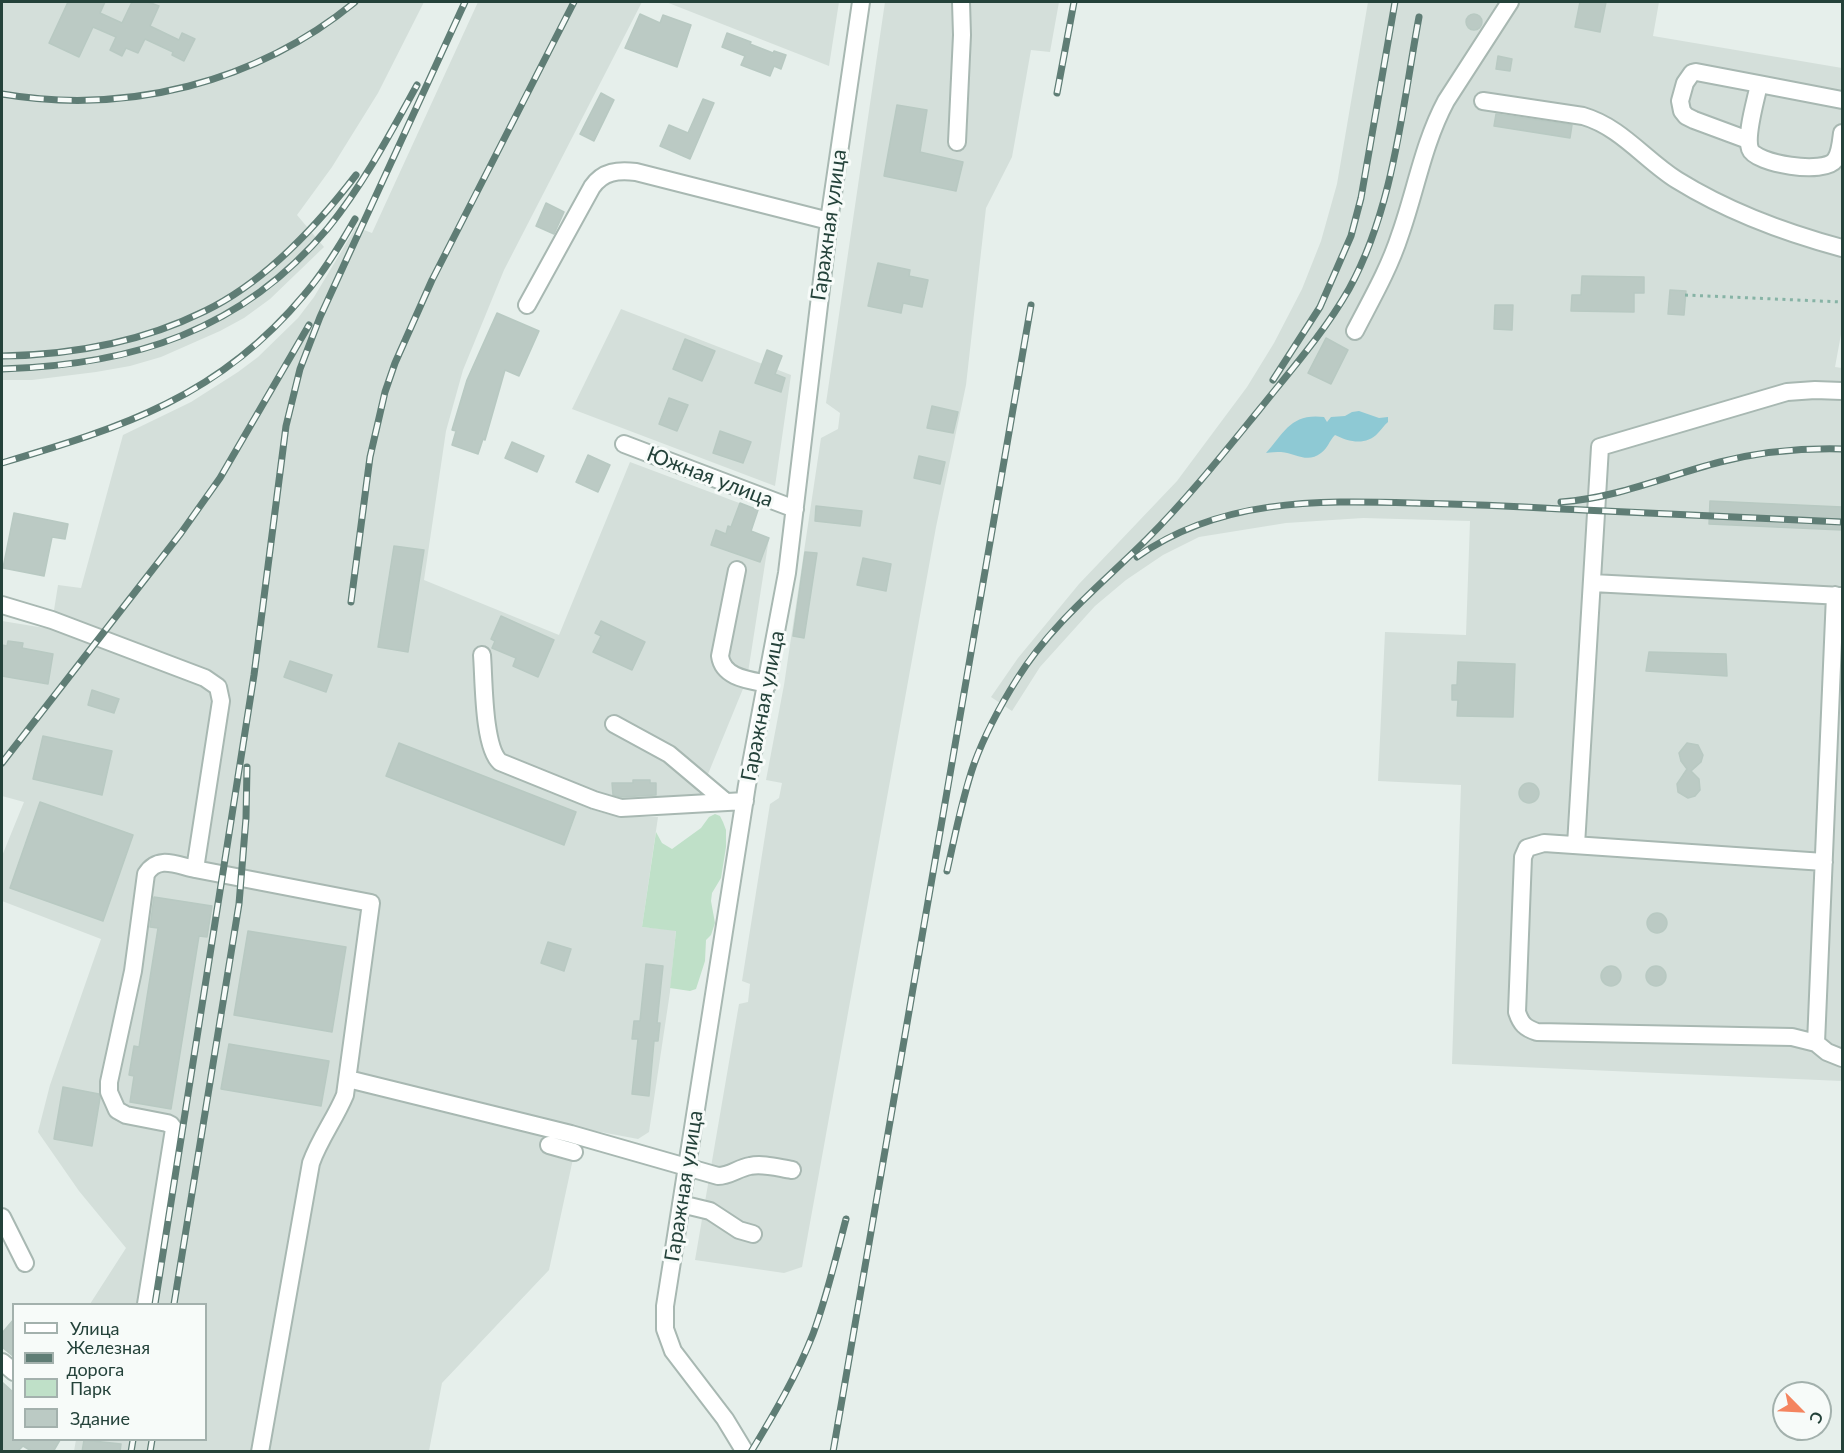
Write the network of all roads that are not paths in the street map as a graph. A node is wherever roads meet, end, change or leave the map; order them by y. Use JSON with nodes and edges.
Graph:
{"nodes":[{"id":1,"x":861,"y":2,"type":"edge"},
{"id":2,"x":961,"y":2,"type":"edge"},
{"id":3,"x":1510,"y":2,"type":"edge"},
{"id":4,"x":1759,"y":84,"type":"junction"},
{"id":5,"x":1483,"y":100,"type":"dead end"},
{"id":6,"x":1842,"y":100,"type":"edge"},
{"id":7,"x":1842,"y":133,"type":"edge"},
{"id":8,"x":1748,"y":140,"type":"junction"},
{"id":9,"x":957,"y":142,"type":"dead end"},
{"id":10,"x":829,"y":221,"type":"junction"},
{"id":11,"x":1842,"y":248,"type":"edge"},
{"id":12,"x":527,"y":305,"type":"dead end"},
{"id":13,"x":1355,"y":331,"type":"dead end"},
{"id":14,"x":1842,"y":391,"type":"edge"},
{"id":15,"x":624,"y":444,"type":"dead end"},
{"id":16,"x":795,"y":509,"type":"junction"},
{"id":17,"x":737,"y":570,"type":"dead end"},
{"id":18,"x":1592,"y":583,"type":"junction"},
{"id":19,"x":1838,"y":596,"type":"edge"},
{"id":20,"x":2,"y":605,"type":"edge"},
{"id":21,"x":482,"y":655,"type":"dead end"},
{"id":22,"x":768,"y":684,"type":"junction"},
{"id":23,"x":614,"y":724,"type":"dead end"},
{"id":24,"x":745,"y":801,"type":"junction"},
{"id":25,"x":726,"y":802,"type":"junction"},
{"id":26,"x":1576,"y":845,"type":"junction"},
{"id":27,"x":1824,"y":862,"type":"junction"},
{"id":28,"x":195,"y":868,"type":"junction"},
{"id":29,"x":1816,"y":1043,"type":"junction"},
{"id":30,"x":1842,"y":1058,"type":"edge"},
{"id":31,"x":348,"y":1079,"type":"junction"},
{"id":32,"x":549,"y":1145,"type":"dead end"},
{"id":33,"x":574,"y":1152,"type":"dead end"},
{"id":34,"x":687,"y":1169,"type":"junction"},
{"id":35,"x":792,"y":1170,"type":"dead end"},
{"id":36,"x":681,"y":1204,"type":"junction"},
{"id":37,"x":2,"y":1217,"type":"edge"},
{"id":38,"x":753,"y":1234,"type":"dead end"},
{"id":39,"x":25,"y":1263,"type":"dead end"},
{"id":40,"x":146,"y":1303,"type":"edge"},
{"id":41,"x":260,"y":1452,"type":"edge"},
{"id":42,"x":745,"y":1452,"type":"edge"}],
"edges":[{"from":1,"to":10,"type":"street","name":"Гаражная улица"},
{"from":2,"to":9,"type":"street"},
{"from":3,"to":13,"type":"street"},
{"from":4,"to":6,"type":"street"},
{"from":4,"to":8,"type":"street"},
{"from":4,"to":8,"type":"street"},
{"from":5,"to":11,"type":"street"},
{"from":7,"to":8,"type":"street"},
{"from":10,"to":12,"type":"street"},
{"from":10,"to":16,"type":"street","name":"Гаражная улица"},
{"from":14,"to":18,"type":"street"},
{"from":15,"to":16,"type":"street","name":"Южная улица"},
{"from":16,"to":22,"type":"street","name":"Гаражная улица"},
{"from":17,"to":22,"type":"street"},
{"from":18,"to":19,"type":"street"},
{"from":18,"to":26,"type":"street"},
{"from":19,"to":27,"type":"street"},
{"from":20,"to":28,"type":"street"},
{"from":21,"to":25,"type":"street"},
{"from":22,"to":24,"type":"street","name":"Гаражная улица"},
{"from":23,"to":25,"type":"street"},
{"from":24,"to":25,"type":"street"},
{"from":24,"to":34,"type":"street","name":"Гаражная улица"},
{"from":26,"to":27,"type":"street"},
{"from":26,"to":29,"type":"street"},
{"from":27,"to":29,"type":"street"},
{"from":28,"to":31,"type":"street"},
{"from":28,"to":40,"type":"street"},
{"from":29,"to":30,"type":"street"},
{"from":31,"to":34,"type":"street"},
{"from":31,"to":41,"type":"street"},
{"from":32,"to":33,"type":"street"},
{"from":34,"to":35,"type":"street"},
{"from":34,"to":36,"type":"street","name":"Гаражная улица"},
{"from":36,"to":38,"type":"street"},
{"from":36,"to":42,"type":"street","name":"Гаражная улица"},
{"from":37,"to":39,"type":"street"}]}
